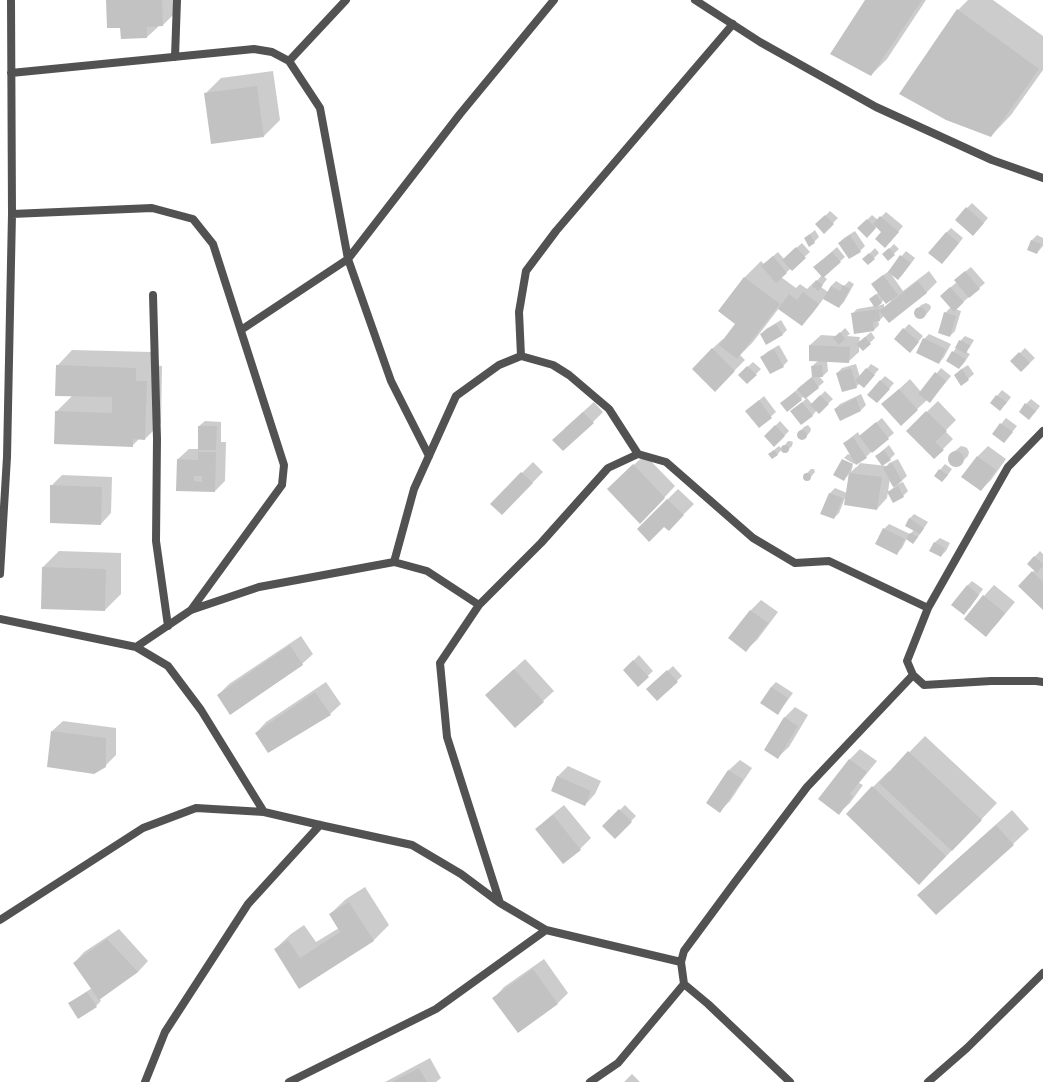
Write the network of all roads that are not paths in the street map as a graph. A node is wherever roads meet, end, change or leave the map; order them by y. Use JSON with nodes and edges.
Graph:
{"nodes":[{"id":1,"x":11,"y":0,"type":"edge"},
{"id":2,"x":177,"y":0,"type":"edge"},
{"id":3,"x":346,"y":0,"type":"edge"},
{"id":4,"x":554,"y":0,"type":"edge"},
{"id":5,"x":695,"y":0,"type":"edge"},
{"id":6,"x":733,"y":24,"type":"junction"},
{"id":7,"x":175,"y":56,"type":"junction"},
{"id":8,"x":289,"y":61,"type":"junction"},
{"id":9,"x":12,"y":73,"type":"junction"},
{"id":10,"x":1043,"y":178,"type":"edge"},
{"id":11,"x":12,"y":214,"type":"junction"},
{"id":12,"x":348,"y":259,"type":"junction"},
{"id":13,"x":154,"y":295,"type":"dead end"},
{"id":14,"x":241,"y":330,"type":"junction"},
{"id":15,"x":521,"y":356,"type":"junction"},
{"id":16,"x":1043,"y":431,"type":"edge"},
{"id":17,"x":638,"y":454,"type":"junction"},
{"id":18,"x":429,"y":456,"type":"junction"},
{"id":19,"x":394,"y":562,"type":"junction"},
{"id":20,"x":0,"y":574,"type":"edge"},
{"id":21,"x":479,"y":605,"type":"junction"},
{"id":22,"x":928,"y":608,"type":"junction"},
{"id":23,"x":191,"y":610,"type":"junction"},
{"id":24,"x":0,"y":619,"type":"edge"},
{"id":25,"x":168,"y":626,"type":"junction"},
{"id":26,"x":136,"y":647,"type":"junction"},
{"id":27,"x":912,"y":674,"type":"junction"},
{"id":28,"x":1043,"y":682,"type":"edge"},
{"id":29,"x":264,"y":812,"type":"junction"},
{"id":30,"x":320,"y":825,"type":"junction"},
{"id":31,"x":500,"y":903,"type":"junction"},
{"id":32,"x":0,"y":920,"type":"edge"},
{"id":33,"x":546,"y":930,"type":"junction"},
{"id":34,"x":681,"y":962,"type":"junction"},
{"id":35,"x":1043,"y":973,"type":"edge"},
{"id":36,"x":684,"y":984,"type":"junction"},
{"id":37,"x":145,"y":1082,"type":"edge"},
{"id":38,"x":289,"y":1082,"type":"edge"},
{"id":39,"x":590,"y":1082,"type":"edge"},
{"id":40,"x":790,"y":1082,"type":"edge"},
{"id":41,"x":928,"y":1082,"type":"edge"}],
"edges":[{"from":1,"to":9,"type":"street"},
{"from":2,"to":7,"type":"street"},
{"from":3,"to":8,"type":"street"},
{"from":4,"to":12,"type":"street"},
{"from":5,"to":6,"type":"street"},
{"from":6,"to":10,"type":"street"},
{"from":6,"to":15,"type":"street"},
{"from":7,"to":8,"type":"street"},
{"from":7,"to":9,"type":"street"},
{"from":8,"to":12,"type":"street"},
{"from":9,"to":11,"type":"street"},
{"from":11,"to":14,"type":"street"},
{"from":11,"to":20,"type":"street"},
{"from":12,"to":14,"type":"street"},
{"from":12,"to":18,"type":"street"},
{"from":13,"to":25,"type":"street"},
{"from":14,"to":23,"type":"street"},
{"from":15,"to":17,"type":"street"},
{"from":15,"to":18,"type":"street"},
{"from":16,"to":22,"type":"street"},
{"from":17,"to":21,"type":"street"},
{"from":17,"to":22,"type":"street"},
{"from":18,"to":19,"type":"street"},
{"from":19,"to":21,"type":"street"},
{"from":19,"to":23,"type":"street"},
{"from":21,"to":31,"type":"street"},
{"from":22,"to":27,"type":"street"},
{"from":23,"to":25,"type":"street"},
{"from":24,"to":26,"type":"street"},
{"from":25,"to":26,"type":"street"},
{"from":26,"to":29,"type":"street"},
{"from":27,"to":28,"type":"street"},
{"from":27,"to":34,"type":"street"},
{"from":29,"to":30,"type":"street"},
{"from":29,"to":32,"type":"street"},
{"from":30,"to":31,"type":"street"},
{"from":30,"to":37,"type":"street"},
{"from":31,"to":33,"type":"street"},
{"from":33,"to":34,"type":"street"},
{"from":33,"to":38,"type":"street"},
{"from":34,"to":36,"type":"street"},
{"from":35,"to":41,"type":"street"},
{"from":36,"to":39,"type":"street"},
{"from":36,"to":40,"type":"street"}]}
